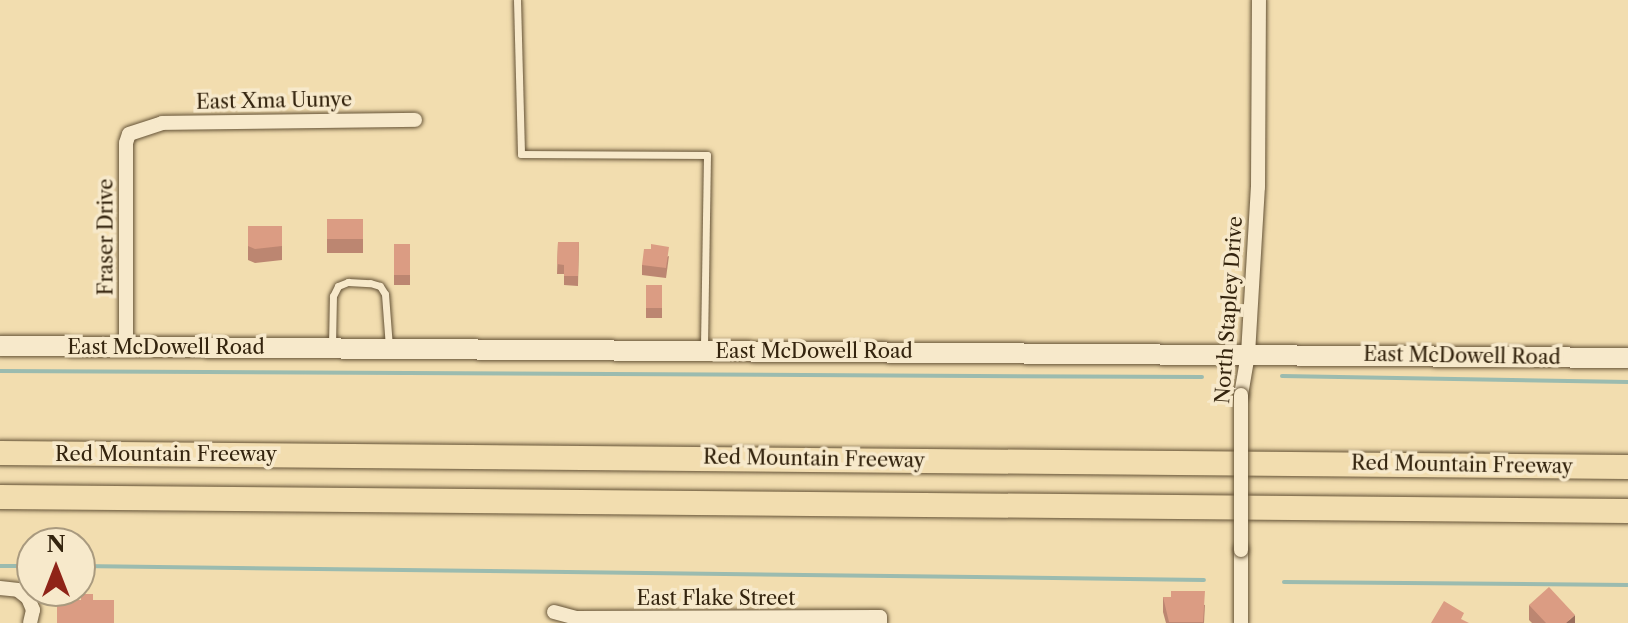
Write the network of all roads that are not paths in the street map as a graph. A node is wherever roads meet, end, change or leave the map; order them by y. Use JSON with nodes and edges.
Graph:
{"nodes":[{"id":1,"x":517,"y":0,"type":"edge"},
{"id":2,"x":1259,"y":0,"type":"edge"},
{"id":3,"x":415,"y":120,"type":"dead end"},
{"id":4,"x":134,"y":130,"type":"joint"},
{"id":5,"x":0,"y":346,"type":"edge"},
{"id":6,"x":126,"y":347,"type":"junction"},
{"id":7,"x":332,"y":348,"type":"junction"},
{"id":8,"x":389,"y":349,"type":"junction"},
{"id":9,"x":704,"y":350,"type":"junction"},
{"id":10,"x":1248,"y":354,"type":"junction"},
{"id":11,"x":1628,"y":358,"type":"edge"},
{"id":12,"x":0,"y":453,"type":"edge"},
{"id":13,"x":1628,"y":467,"type":"edge"},
{"id":14,"x":0,"y":497,"type":"edge"},
{"id":15,"x":1628,"y":511,"type":"edge"},
{"id":16,"x":0,"y":588,"type":"edge"},
{"id":17,"x":554,"y":612,"type":"dead end"},
{"id":18,"x":880,"y":620,"type":"edge"},
{"id":19,"x":30,"y":623,"type":"edge"},
{"id":20,"x":1241,"y":623,"type":"edge"}],
"edges":[{"from":1,"to":9,"type":"lane"},
{"from":2,"to":10,"type":"street","name":"North Stapley Drive"},
{"from":3,"to":4,"type":"street","name":"East Xma Uunye"},
{"from":4,"to":6,"type":"street","name":"Fraser Drive"},
{"from":5,"to":6,"type":"street","name":"East McDowell Road"},
{"from":6,"to":7,"type":"street","name":"East McDowell Road"},
{"from":7,"to":8,"type":"street","name":"East McDowell Road"},
{"from":7,"to":8,"type":"lane"},
{"from":8,"to":9,"type":"street","name":"East McDowell Road"},
{"from":9,"to":10,"type":"street","name":"East McDowell Road"},
{"from":10,"to":11,"type":"street","name":"East McDowell Road"},
{"from":10,"to":20,"type":"street","name":"North Stapley Drive","bridge":true},
{"from":12,"to":13,"type":"highway","name":"Red Mountain Freeway"},
{"from":14,"to":15,"type":"highway"},
{"from":16,"to":19,"type":"street"},
{"from":17,"to":18,"type":"street","name":"East Flake Street"}]}
